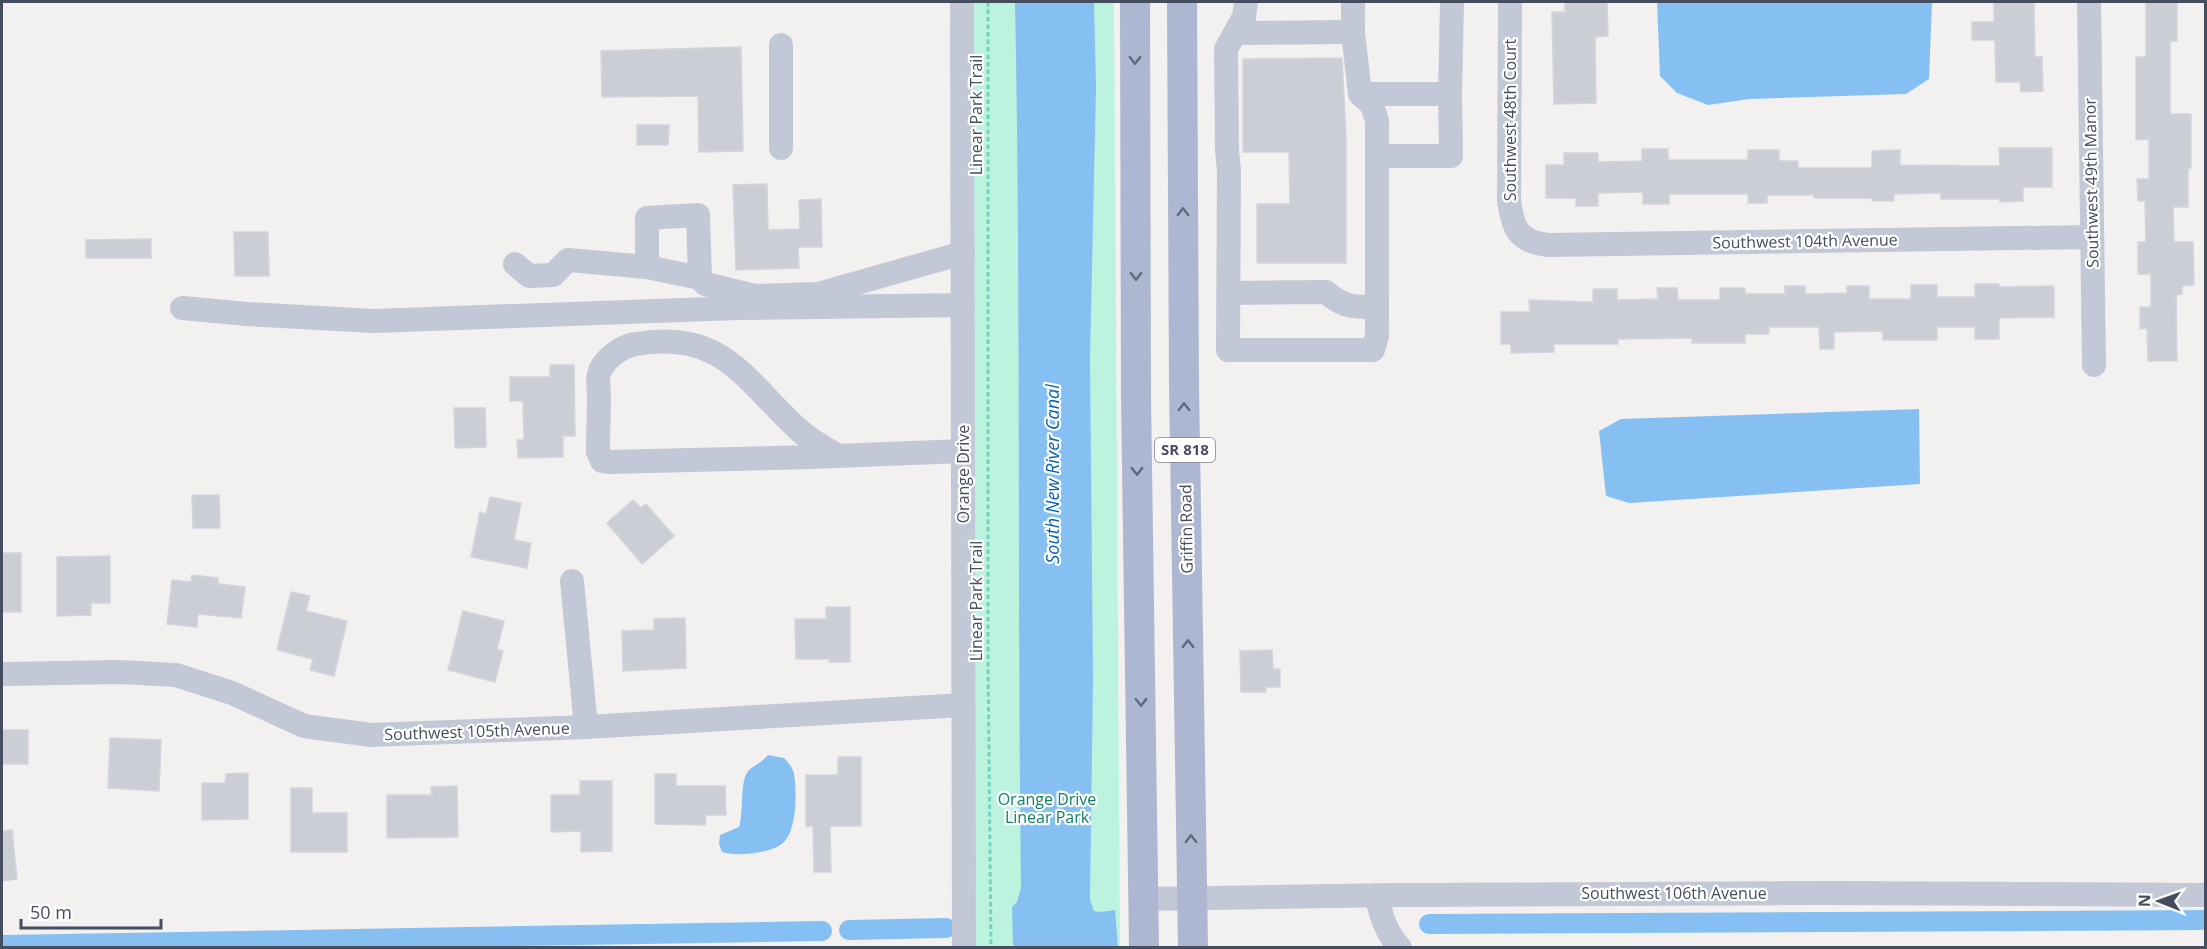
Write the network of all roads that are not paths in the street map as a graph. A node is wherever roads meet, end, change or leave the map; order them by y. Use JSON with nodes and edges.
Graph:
{"nodes":[{"id":1,"x":962,"y":2,"type":"edge"},
{"id":2,"x":1135,"y":2,"type":"edge"},
{"id":3,"x":1182,"y":2,"type":"edge"},
{"id":4,"x":1246,"y":2,"type":"edge"},
{"id":5,"x":1353,"y":2,"type":"edge"},
{"id":6,"x":1452,"y":2,"type":"edge"},
{"id":7,"x":1510,"y":2,"type":"edge"},
{"id":8,"x":2089,"y":2,"type":"edge"},
{"id":9,"x":1353,"y":32,"type":"junction"},
{"id":10,"x":1237,"y":33,"type":"junction"},
{"id":11,"x":781,"y":45,"type":"dead end"},
{"id":12,"x":1360,"y":94,"type":"junction"},
{"id":13,"x":1450,"y":94,"type":"junction"},
{"id":14,"x":781,"y":148,"type":"dead end"},
{"id":15,"x":1377,"y":156,"type":"junction"},
{"id":16,"x":2092,"y":237,"type":"junction"},
{"id":17,"x":1517,"y":241,"type":"joint"},
{"id":18,"x":963,"y":253,"type":"junction"},
{"id":19,"x":515,"y":264,"type":"dead end"},
{"id":20,"x":647,"y":267,"type":"junction"},
{"id":21,"x":700,"y":278,"type":"junction"},
{"id":22,"x":1229,"y":293,"type":"junction"},
{"id":23,"x":963,"y":305,"type":"junction"},
{"id":24,"x":1377,"y":307,"type":"junction"},
{"id":25,"x":182,"y":308,"type":"dead end"},
{"id":26,"x":2094,"y":365,"type":"dead end"},
{"id":27,"x":963,"y":451,"type":"junction"},
{"id":28,"x":838,"y":456,"type":"junction"},
{"id":29,"x":572,"y":582,"type":"dead end"},
{"id":30,"x":2,"y":674,"type":"edge"},
{"id":31,"x":963,"y":705,"type":"junction"},
{"id":32,"x":586,"y":728,"type":"junction"},
{"id":33,"x":1376,"y":895,"type":"junction"},
{"id":34,"x":2205,"y":895,"type":"edge"},
{"id":35,"x":1192,"y":898,"type":"junction"},
{"id":36,"x":1143,"y":899,"type":"junction"},
{"id":37,"x":964,"y":948,"type":"edge"},
{"id":38,"x":1143,"y":948,"type":"edge"},
{"id":39,"x":1193,"y":948,"type":"edge"},
{"id":40,"x":1400,"y":948,"type":"edge"}],
"edges":[{"from":1,"to":18,"type":"street","name":"Orange Drive"},
{"from":2,"to":36,"type":"main road","number":"SR 818","one_way":true},
{"from":35,"to":3,"type":"main road","name":"Griffin Road","number":"SR 818","one_way":true},
{"from":4,"to":10,"type":"street"},
{"from":5,"to":9,"type":"street"},
{"from":6,"to":13,"type":"street"},
{"from":7,"to":17,"type":"street","name":"Southwest 48th Court"},
{"from":8,"to":16,"type":"street","name":"Southwest 49th Manor"},
{"from":9,"to":10,"type":"street"},
{"from":9,"to":12,"type":"street"},
{"from":10,"to":22,"type":"street"},
{"from":11,"to":14,"type":"street"},
{"from":12,"to":13,"type":"street"},
{"from":12,"to":15,"type":"street"},
{"from":13,"to":15,"type":"street"},
{"from":15,"to":24,"type":"street"},
{"from":16,"to":17,"type":"street","name":"Southwest 104th Avenue"},
{"from":16,"to":26,"type":"street","name":"Southwest 49th Manor"},
{"from":18,"to":21,"type":"street"},
{"from":18,"to":23,"type":"street","name":"Orange Drive"},
{"from":19,"to":20,"type":"street"},
{"from":20,"to":21,"type":"street"},
{"from":20,"to":21,"type":"street"},
{"from":22,"to":24,"type":"street"},
{"from":22,"to":24,"type":"street"},
{"from":23,"to":25,"type":"street"},
{"from":23,"to":27,"type":"street","name":"Orange Drive"},
{"from":27,"to":28,"type":"street"},
{"from":27,"to":31,"type":"street","name":"Orange Drive"},
{"from":28,"to":28,"type":"street"},
{"from":29,"to":32,"type":"street"},
{"from":30,"to":32,"type":"street","name":"Southwest 105th Avenue"},
{"from":31,"to":32,"type":"street","name":"Southwest 105th Avenue"},
{"from":31,"to":37,"type":"street","name":"Orange Drive"},
{"from":33,"to":34,"type":"street","name":"Southwest 106th Avenue"},
{"from":33,"to":35,"type":"street","name":"Southwest 106th Avenue"},
{"from":33,"to":40,"type":"street"},
{"from":35,"to":36,"type":"street","name":"Southwest 106th Avenue"},
{"from":35,"to":39,"type":"main road","name":"Griffin Road","number":"SR 818"},
{"from":36,"to":38,"type":"main road","number":"SR 818"}]}
